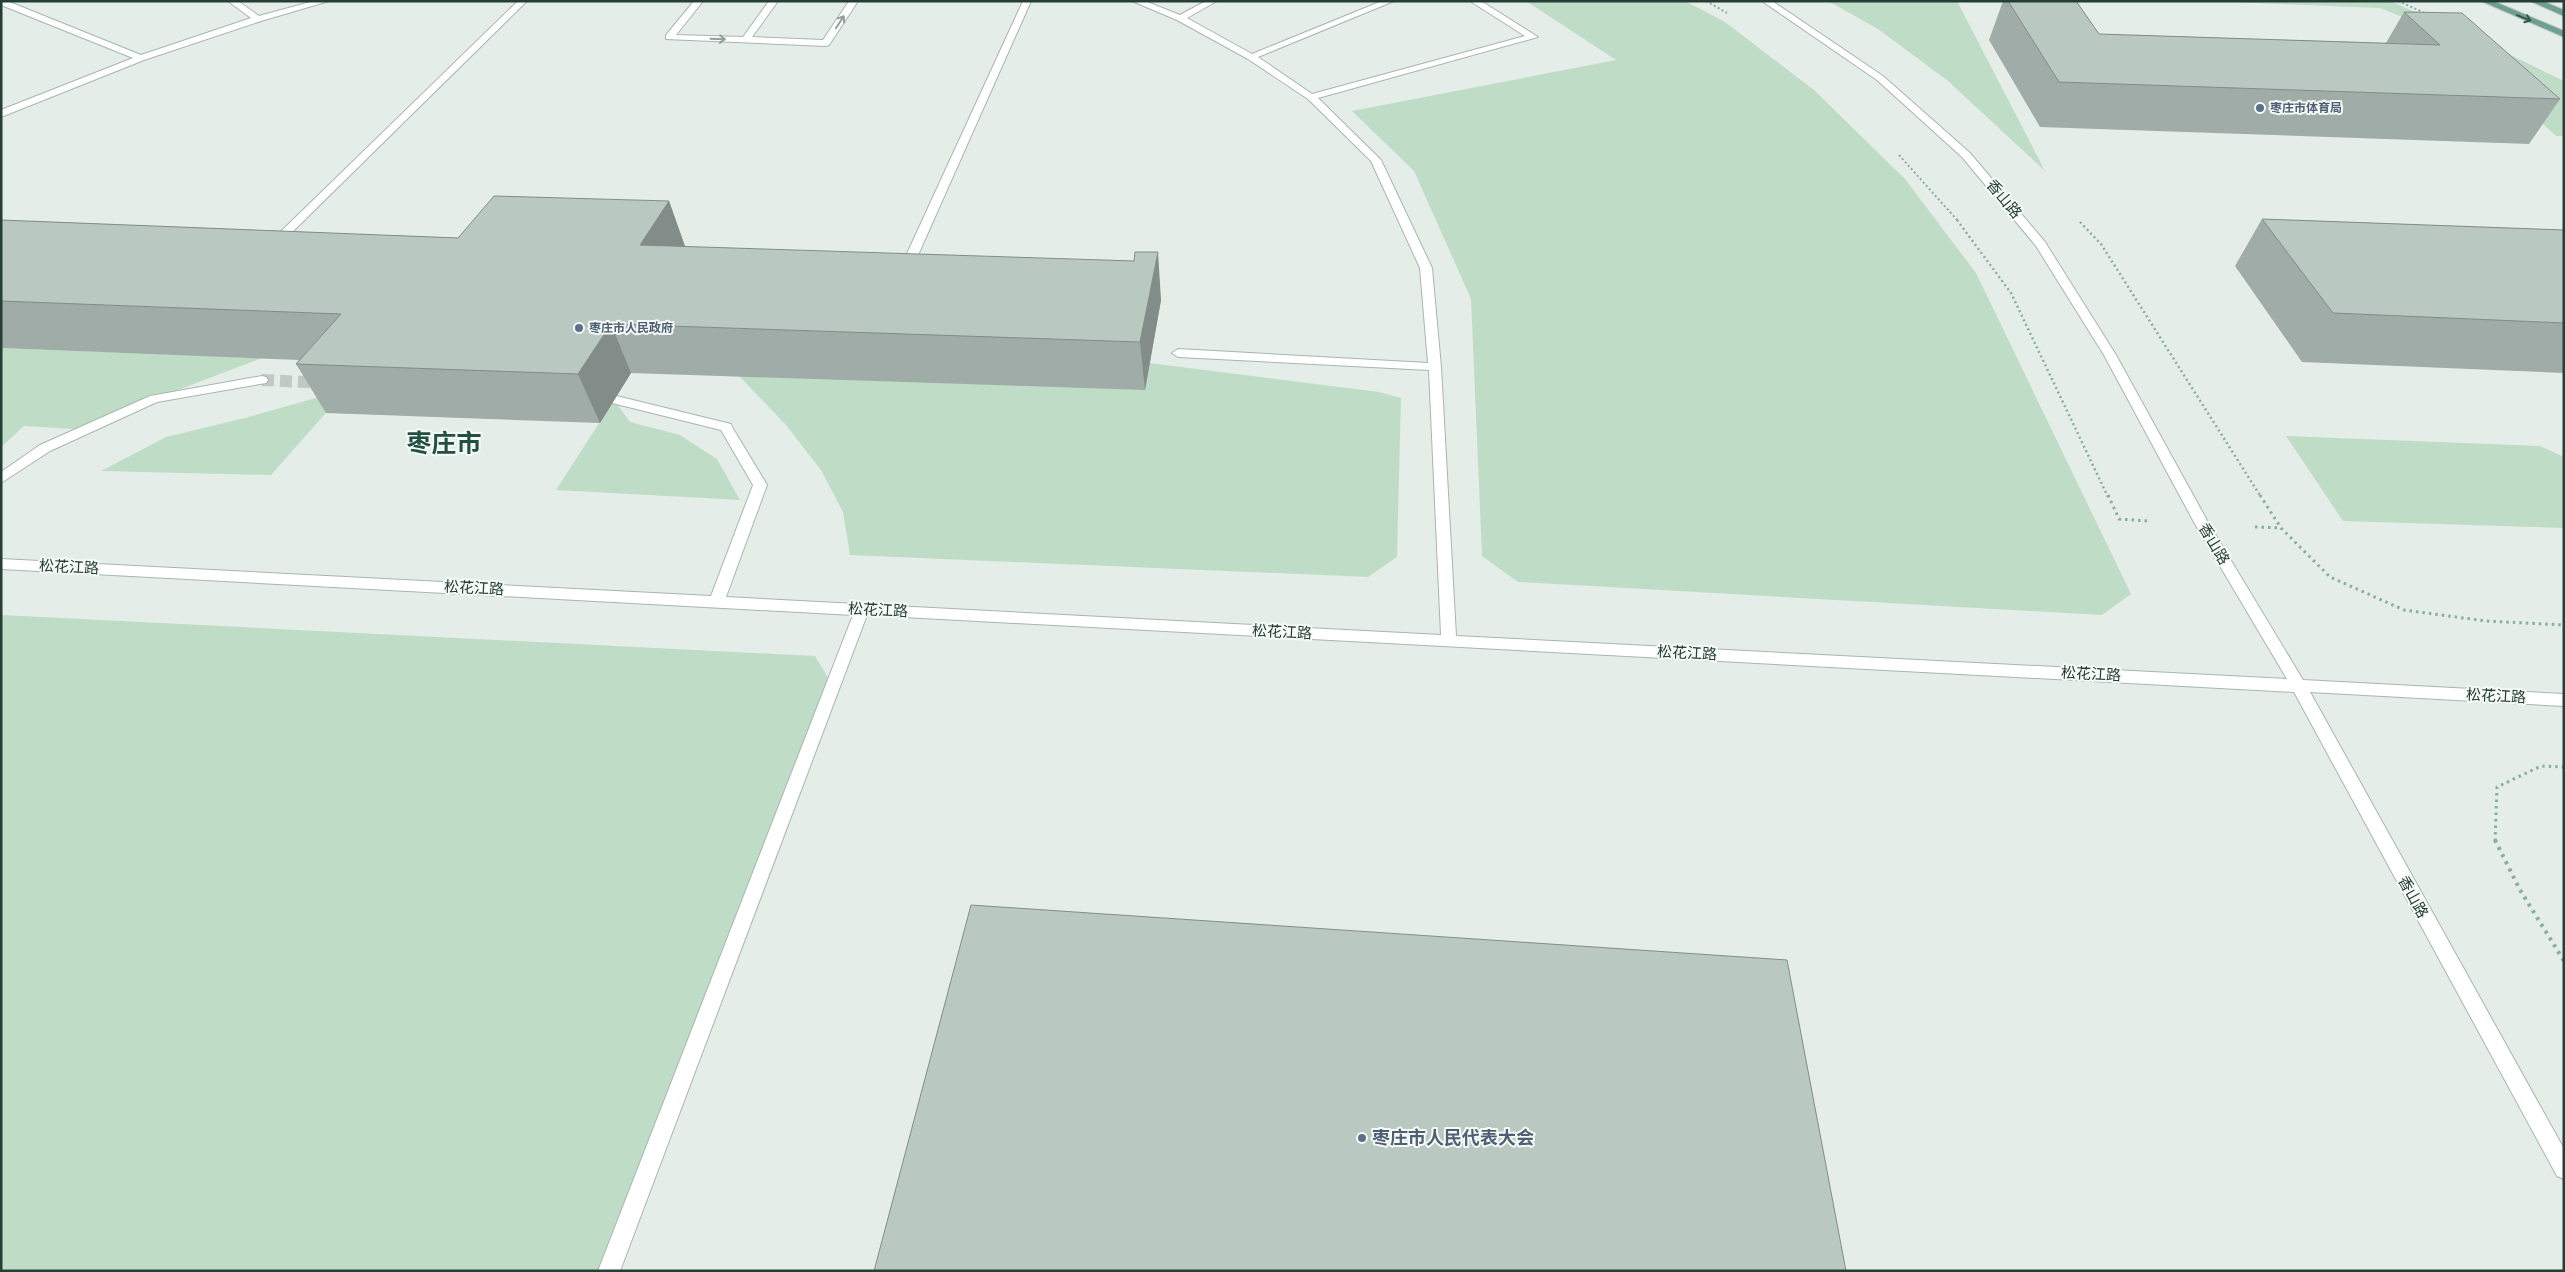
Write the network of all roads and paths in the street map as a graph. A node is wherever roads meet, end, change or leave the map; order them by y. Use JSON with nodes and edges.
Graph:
{"nodes":[{"id":1,"x":232,"y":1,"type":"edge"},
{"id":2,"x":325,"y":1,"type":"edge"},
{"id":3,"x":523,"y":1,"type":"edge"},
{"id":4,"x":700,"y":1,"type":"edge"},
{"id":5,"x":774,"y":1,"type":"edge"},
{"id":6,"x":854,"y":1,"type":"edge"},
{"id":7,"x":1027,"y":1,"type":"edge"},
{"id":8,"x":1136,"y":1,"type":"edge"},
{"id":9,"x":1214,"y":1,"type":"edge"},
{"id":10,"x":1390,"y":1,"type":"edge"},
{"id":11,"x":1474,"y":1,"type":"edge"},
{"id":12,"x":1706,"y":1,"type":"edge"},
{"id":13,"x":1766,"y":1,"type":"edge"},
{"id":14,"x":2485,"y":1,"type":"edge"},
{"id":15,"x":2534,"y":1,"type":"edge"},
{"id":16,"x":1,"y":2,"type":"edge"},
{"id":17,"x":2564,"y":13,"type":"edge"},
{"id":18,"x":1729,"y":14,"type":"dead end"},
{"id":19,"x":258,"y":18,"type":"junction"},
{"id":20,"x":1180,"y":18,"type":"junction"},
{"id":21,"x":2564,"y":34,"type":"edge"},
{"id":22,"x":745,"y":40,"type":"junction"},
{"id":23,"x":1251,"y":57,"type":"junction"},
{"id":24,"x":141,"y":58,"type":"junction"},
{"id":25,"x":1311,"y":97,"type":"junction"},
{"id":26,"x":1,"y":101,"type":"edge"},
{"id":27,"x":18,"y":106,"type":"junction"},
{"id":28,"x":1,"y":114,"type":"edge"},
{"id":29,"x":1894,"y":150,"type":"dead end"},
{"id":30,"x":2075,"y":216,"type":"dead end"},
{"id":31,"x":272,"y":246,"type":"edge"},
{"id":32,"x":905,"y":272,"type":"edge"},
{"id":33,"x":1178,"y":353,"type":"dead end"},
{"id":34,"x":1435,"y":367,"type":"junction"},
{"id":35,"x":262,"y":380,"type":"tunnel mouth"},
{"id":36,"x":592,"y":394,"type":"edge"},
{"id":37,"x":1,"y":479,"type":"edge"},
{"id":38,"x":2119,"y":519,"type":"dead end"},
{"id":39,"x":1,"y":564,"type":"edge"},
{"id":40,"x":717,"y":601,"type":"junction"},
{"id":41,"x":862,"y":610,"type":"junction"},
{"id":42,"x":2564,"y":625,"type":"edge"},
{"id":43,"x":1449,"y":640,"type":"junction"},
{"id":44,"x":2298,"y":685,"type":"junction"},
{"id":45,"x":2564,"y":700,"type":"edge"},
{"id":46,"x":2564,"y":767,"type":"edge"},
{"id":47,"x":2564,"y":961,"type":"edge"},
{"id":48,"x":2564,"y":1169,"type":"edge"},
{"id":49,"x":610,"y":1271,"type":"edge"}],
"edges":[{"from":1,"to":19,"type":"street"},
{"from":2,"to":19,"type":"street"},
{"from":3,"to":31,"type":"street"},
{"from":4,"to":22,"type":"street","one_way":true},
{"from":5,"to":22,"type":"street"},
{"from":22,"to":6,"type":"street","one_way":true},
{"from":7,"to":32,"type":"street"},
{"from":8,"to":20,"type":"street"},
{"from":9,"to":20,"type":"street"},
{"from":10,"to":23,"type":"street"},
{"from":11,"to":25,"type":"street"},
{"from":12,"to":18,"type":"path"},
{"from":13,"to":44,"type":"street","name":"香山路"},
{"from":14,"to":21,"type":"main road","one_way":true},
{"from":15,"to":17,"type":"main road"},
{"from":16,"to":24,"type":"street"},
{"from":19,"to":24,"type":"street"},
{"from":20,"to":23,"type":"street"},
{"from":23,"to":25,"type":"street"},
{"from":24,"to":27,"type":"street"},
{"from":25,"to":34,"type":"street"},
{"from":26,"to":27,"type":"street"},
{"from":27,"to":28,"type":"street"},
{"from":29,"to":38,"type":"path"},
{"from":30,"to":42,"type":"path"},
{"from":33,"to":34,"type":"street"},
{"from":34,"to":43,"type":"street"},
{"from":35,"to":37,"type":"street"},
{"from":36,"to":40,"type":"street"},
{"from":39,"to":40,"type":"street","name":"松花江路"},
{"from":40,"to":41,"type":"street","name":"松花江路"},
{"from":41,"to":43,"type":"street","name":"松花江路"},
{"from":41,"to":49,"type":"street"},
{"from":43,"to":44,"type":"street","name":"松花江路"},
{"from":44,"to":45,"type":"street","name":"松花江路"},
{"from":44,"to":48,"type":"street","name":"香山路"},
{"from":46,"to":47,"type":"path"}]}
